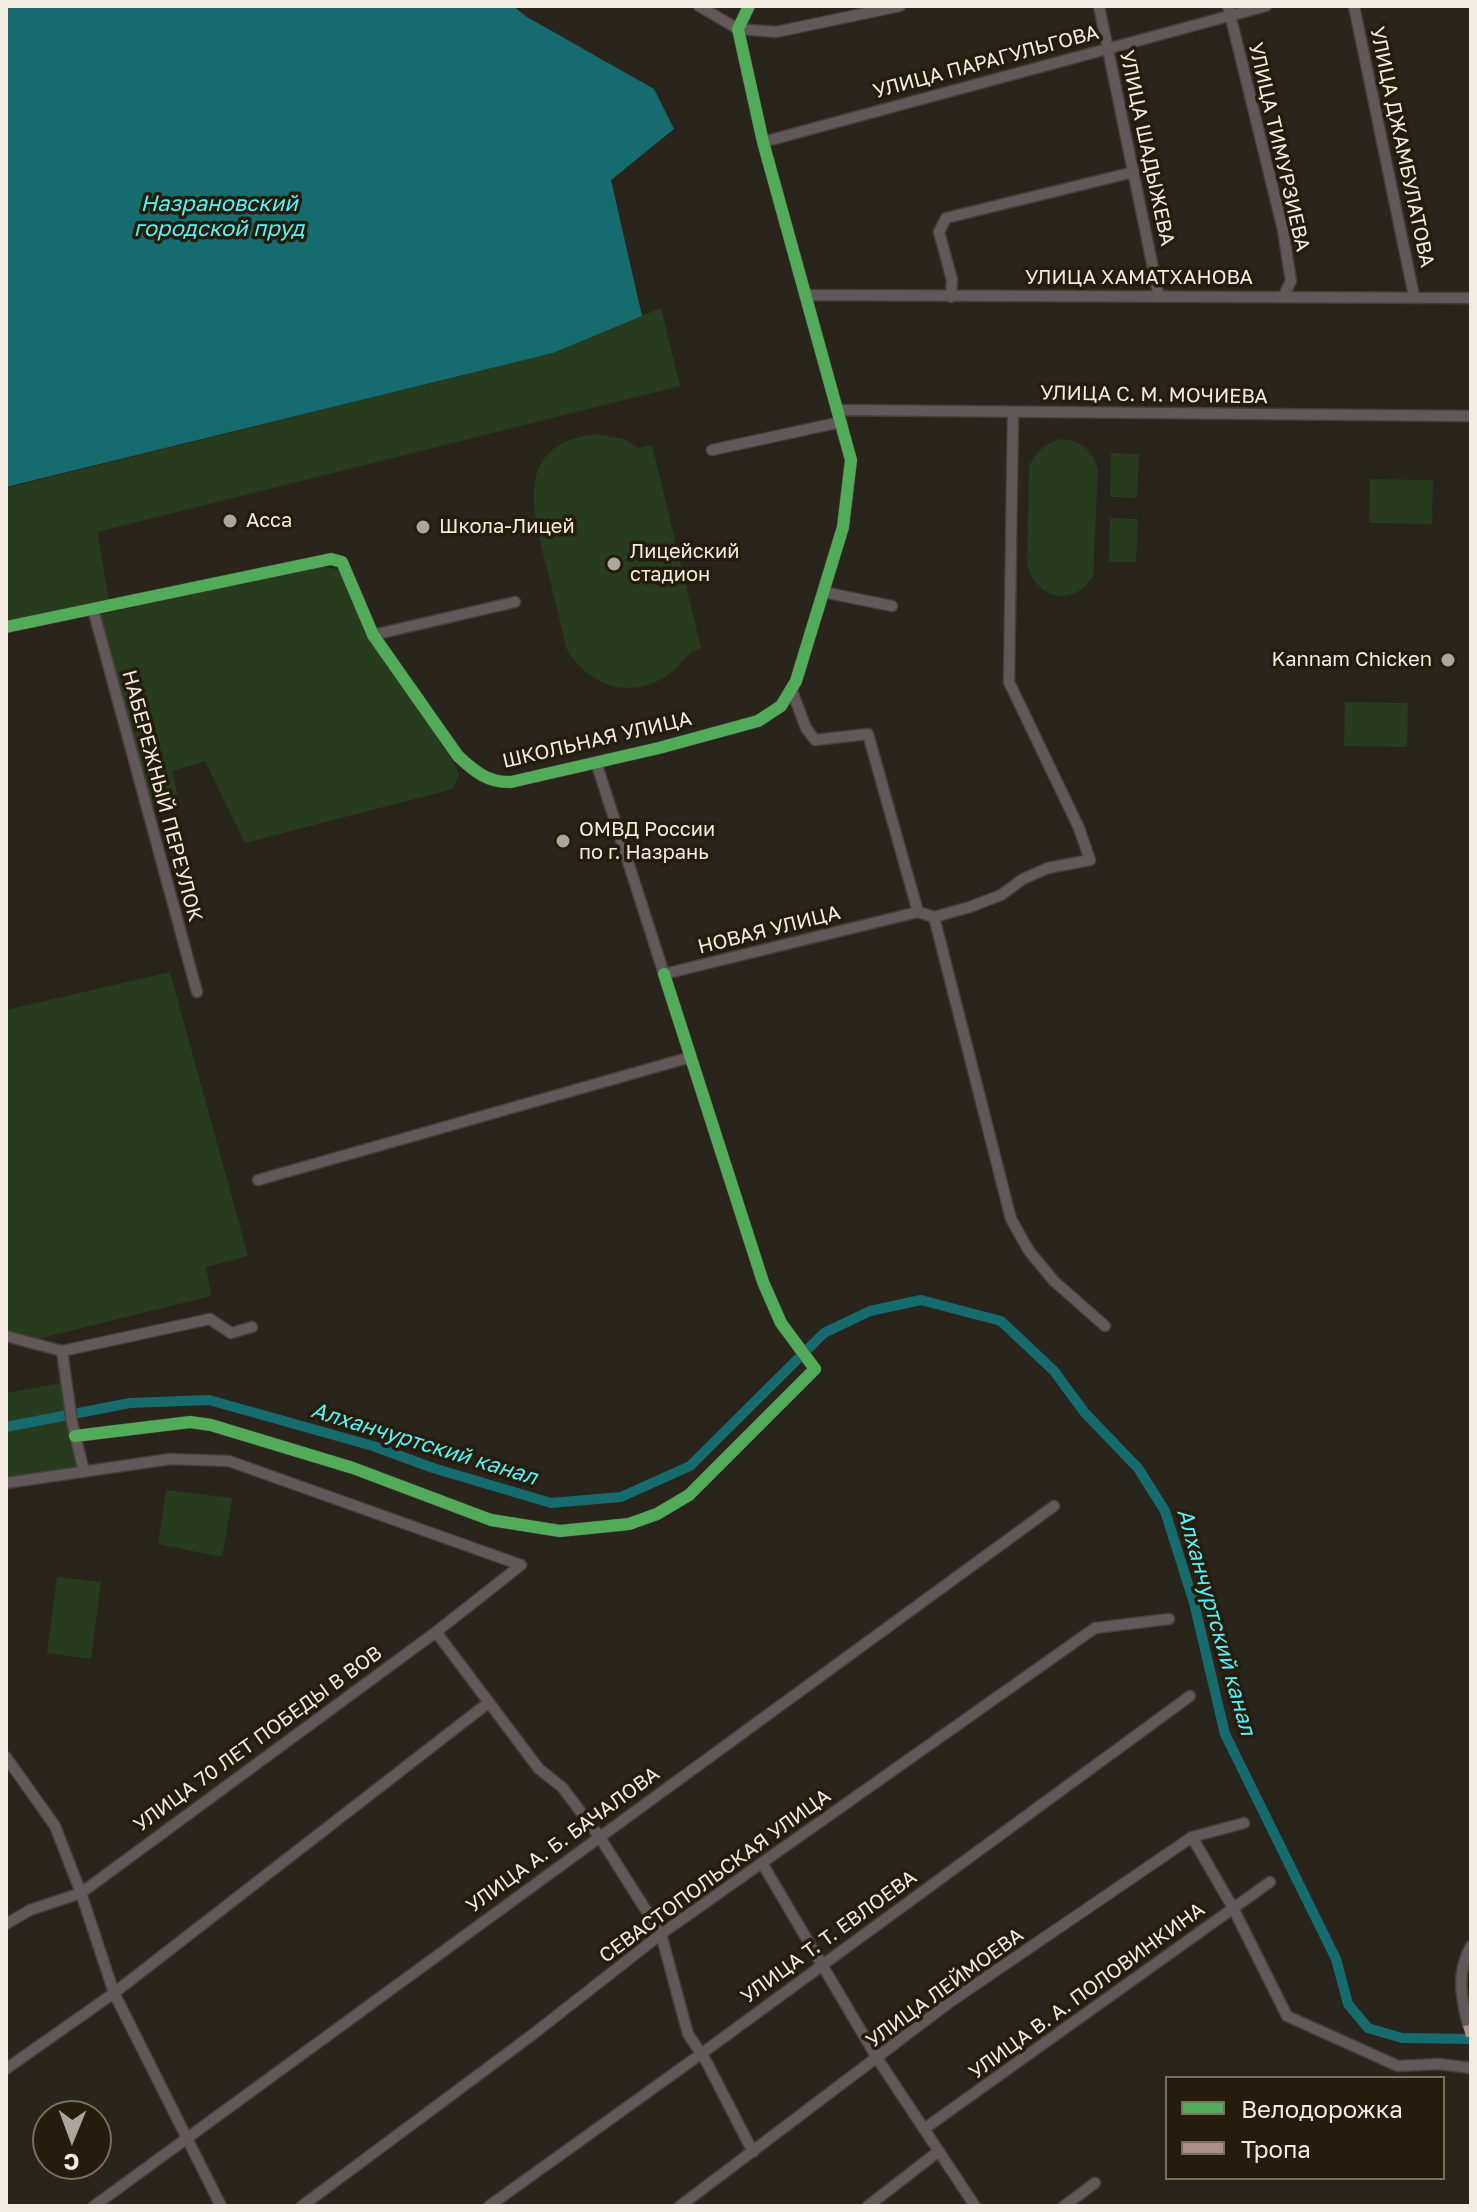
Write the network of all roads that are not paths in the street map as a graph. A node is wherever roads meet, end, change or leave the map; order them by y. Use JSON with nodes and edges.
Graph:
{"nodes":[{"id":1,"x":699,"y":6,"type":"edge"},
{"id":2,"x":749,"y":6,"type":"edge"},
{"id":3,"x":900,"y":6,"type":"edge"},
{"id":4,"x":1099,"y":6,"type":"edge"},
{"id":5,"x":1266,"y":6,"type":"edge"},
{"id":6,"x":1354,"y":6,"type":"edge"},
{"id":7,"x":1229,"y":10,"type":"edge"},
{"id":8,"x":738,"y":29,"type":"junction"},
{"id":9,"x":1107,"y":48,"type":"junction"},
{"id":10,"x":763,"y":142,"type":"junction"},
{"id":11,"x":1134,"y":172,"type":"junction"},
{"id":12,"x":807,"y":295,"type":"junction"},
{"id":13,"x":1284,"y":295,"type":"junction"},
{"id":14,"x":1414,"y":296,"type":"junction"},
{"id":15,"x":951,"y":297,"type":"junction"},
{"id":16,"x":1159,"y":297,"type":"junction"},
{"id":17,"x":1471,"y":298,"type":"edge"},
{"id":18,"x":1013,"y":412,"type":"junction"},
{"id":19,"x":839,"y":416,"type":"junction"},
{"id":20,"x":1471,"y":416,"type":"edge"},
{"id":21,"x":712,"y":450,"type":"dead end"},
{"id":22,"x":823,"y":592,"type":"junction"},
{"id":23,"x":515,"y":602,"type":"dead end"},
{"id":24,"x":892,"y":606,"type":"dead end"},
{"id":25,"x":93,"y":609,"type":"junction"},
{"id":26,"x":6,"y":627,"type":"edge"},
{"id":27,"x":373,"y":635,"type":"junction"},
{"id":28,"x":792,"y":691,"type":"junction"},
{"id":29,"x":596,"y":762,"type":"junction"},
{"id":30,"x":918,"y":912,"type":"junction"},
{"id":31,"x":934,"y":917,"type":"junction"},
{"id":32,"x":664,"y":974,"type":"junction"},
{"id":33,"x":197,"y":992,"type":"dead end"},
{"id":34,"x":691,"y":1057,"type":"junction"},
{"id":35,"x":258,"y":1180,"type":"dead end"},
{"id":36,"x":1105,"y":1326,"type":"dead end"},
{"id":37,"x":252,"y":1327,"type":"dead end"},
{"id":38,"x":6,"y":1336,"type":"edge"},
{"id":39,"x":62,"y":1351,"type":"junction"},
{"id":40,"x":75,"y":1436,"type":"junction"},
{"id":41,"x":84,"y":1472,"type":"junction"},
{"id":42,"x":6,"y":1483,"type":"edge"},
{"id":43,"x":1054,"y":1506,"type":"dead end"},
{"id":44,"x":1169,"y":1619,"type":"dead end"},
{"id":45,"x":436,"y":1632,"type":"junction"},
{"id":46,"x":1190,"y":1696,"type":"dead end"},
{"id":47,"x":488,"y":1703,"type":"junction"},
{"id":48,"x":8,"y":1765,"type":"edge"},
{"id":49,"x":1244,"y":1823,"type":"dead end"},
{"id":50,"x":599,"y":1836,"type":"junction"},
{"id":51,"x":1192,"y":1837,"type":"junction"},
{"id":52,"x":762,"y":1863,"type":"junction"},
{"id":53,"x":1270,"y":1882,"type":"dead end"},
{"id":54,"x":81,"y":1893,"type":"junction"},
{"id":55,"x":1233,"y":1908,"type":"junction"},
{"id":56,"x":6,"y":1924,"type":"edge"},
{"id":57,"x":661,"y":1934,"type":"junction"},
{"id":58,"x":1471,"y":1946,"type":"edge"},
{"id":59,"x":823,"y":1963,"type":"junction"},
{"id":60,"x":114,"y":1993,"type":"junction"},
{"id":61,"x":1468,"y":2025,"type":"dead end"},
{"id":62,"x":701,"y":2054,"type":"junction"},
{"id":63,"x":877,"y":2058,"type":"junction"},
{"id":64,"x":1471,"y":2068,"type":"edge"},
{"id":65,"x":6,"y":2069,"type":"edge"},
{"id":66,"x":924,"y":2129,"type":"junction"},
{"id":67,"x":187,"y":2136,"type":"junction"},
{"id":68,"x":939,"y":2151,"type":"junction"},
{"id":69,"x":753,"y":2152,"type":"junction"},
{"id":70,"x":1095,"y":2183,"type":"dead end"},
{"id":71,"x":94,"y":2206,"type":"edge"},
{"id":72,"x":221,"y":2206,"type":"edge"},
{"id":73,"x":302,"y":2206,"type":"edge"},
{"id":74,"x":489,"y":2206,"type":"edge"},
{"id":75,"x":680,"y":2206,"type":"edge"},
{"id":76,"x":868,"y":2206,"type":"edge"},
{"id":77,"x":975,"y":2206,"type":"edge"},
{"id":78,"x":1064,"y":2206,"type":"edge"}],
"edges":[{"from":1,"to":8,"type":"street"},
{"from":2,"to":8,"type":"street"},
{"from":3,"to":8,"type":"street"},
{"from":4,"to":9,"type":"street","name":"УЛИЦА ШАДЫЖЕВА"},
{"from":5,"to":7,"type":"street","name":"УЛИЦА ПАРАГУЛЬГОВА"},
{"from":6,"to":14,"type":"street","name":"УЛИЦА ДЖАМБУЛАТОВА"},
{"from":7,"to":9,"type":"street","name":"УЛИЦА ПАРАГУЛЬГОВА"},
{"from":7,"to":13,"type":"street","name":"УЛИЦА ТИМУРЗИЕВА"},
{"from":8,"to":10,"type":"street"},
{"from":9,"to":10,"type":"street","name":"УЛИЦА ПАРАГУЛЬГОВА"},
{"from":9,"to":11,"type":"street","name":"УЛИЦА ШАДЫЖЕВА"},
{"from":10,"to":12,"type":"street"},
{"from":11,"to":15,"type":"street"},
{"from":11,"to":16,"type":"street","name":"УЛИЦА ШАДЫЖЕВА"},
{"from":12,"to":15,"type":"street","name":"УЛИЦА ХАМАТХАНОВА"},
{"from":12,"to":19,"type":"street"},
{"from":13,"to":14,"type":"street","name":"УЛИЦА ХАМАТХАНОВА"},
{"from":13,"to":16,"type":"street","name":"УЛИЦА ХАМАТХАНОВА"},
{"from":14,"to":17,"type":"street","name":"УЛИЦА ХАМАТХАНОВА"},
{"from":15,"to":16,"type":"street","name":"УЛИЦА ХАМАТХАНОВА"},
{"from":18,"to":19,"type":"street","name":"УЛИЦА С. М. МОЧИЕВА"},
{"from":18,"to":20,"type":"street","name":"УЛИЦА С. М. МОЧИЕВА"},
{"from":18,"to":31,"type":"street"},
{"from":19,"to":21,"type":"street","name":"УЛИЦА С. М. МОЧИЕВА"},
{"from":19,"to":22,"type":"street"},
{"from":22,"to":24,"type":"street"},
{"from":22,"to":28,"type":"street"},
{"from":23,"to":27,"type":"street"},
{"from":25,"to":26,"type":"street","name":"ШКОЛЬНАЯ УЛИЦА"},
{"from":25,"to":27,"type":"street","name":"ШКОЛЬНАЯ УЛИЦА"},
{"from":25,"to":33,"type":"street","name":"НАБЕРЕЖНЫЙ ПЕРЕУЛОК"},
{"from":27,"to":29,"type":"street","name":"ШКОЛЬНАЯ УЛИЦА"},
{"from":28,"to":29,"type":"street","name":"ШКОЛЬНАЯ УЛИЦА"},
{"from":28,"to":30,"type":"street"},
{"from":29,"to":32,"type":"street"},
{"from":30,"to":31,"type":"street"},
{"from":30,"to":32,"type":"street","name":"НОВАЯ УЛИЦА"},
{"from":31,"to":36,"type":"street"},
{"from":32,"to":34,"type":"street"},
{"from":34,"to":35,"type":"street"},
{"from":34,"to":40,"type":"street"},
{"from":37,"to":39,"type":"street"},
{"from":38,"to":39,"type":"street"},
{"from":39,"to":40,"type":"street"},
{"from":40,"to":41,"type":"street"},
{"from":41,"to":42,"type":"street"},
{"from":41,"to":45,"type":"street","name":"УЛИЦА 70 ЛЕТ ПОБЕДЫ В ВОВ"},
{"from":43,"to":50,"type":"street","name":"УЛИЦА А. Б. БАЧАЛОВА"},
{"from":44,"to":52,"type":"street","name":"СЕВАСТОПОЛЬСКАЯ УЛИЦА"},
{"from":45,"to":47,"type":"street"},
{"from":45,"to":54,"type":"street","name":"УЛИЦА 70 ЛЕТ ПОБЕДЫ В ВОВ"},
{"from":46,"to":59,"type":"street","name":"УЛИЦА Т. Т. ЕВЛОЕВА"},
{"from":47,"to":50,"type":"street"},
{"from":47,"to":60,"type":"street"},
{"from":48,"to":54,"type":"street"},
{"from":49,"to":51,"type":"street","name":"УЛИЦА ЛЕЙМОЕВА"},
{"from":50,"to":57,"type":"street"},
{"from":50,"to":67,"type":"street","name":"УЛИЦА А. Б. БАЧАЛОВА"},
{"from":51,"to":55,"type":"street"},
{"from":51,"to":63,"type":"street","name":"УЛИЦА ЛЕЙМОЕВА"},
{"from":52,"to":57,"type":"street","name":"СЕВАСТОПОЛЬСКАЯ УЛИЦА"},
{"from":52,"to":59,"type":"street"},
{"from":53,"to":55,"type":"street","name":"УЛИЦА В. А. ПОЛОВИНКИНА"},
{"from":54,"to":56,"type":"street","name":"УЛИЦА 70 ЛЕТ ПОБЕДЫ В ВОВ"},
{"from":54,"to":60,"type":"street"},
{"from":55,"to":64,"type":"street"},
{"from":55,"to":66,"type":"street","name":"УЛИЦА В. А. ПОЛОВИНКИНА"},
{"from":57,"to":62,"type":"street"},
{"from":57,"to":73,"type":"street","name":"СЕВАСТОПОЛЬСКАЯ УЛИЦА"},
{"from":58,"to":61,"type":"street"},
{"from":59,"to":62,"type":"street","name":"УЛИЦА Т. Т. ЕВЛОЕВА"},
{"from":59,"to":63,"type":"street"},
{"from":60,"to":65,"type":"street"},
{"from":60,"to":67,"type":"street"},
{"from":62,"to":69,"type":"street"},
{"from":62,"to":74,"type":"street","name":"УЛИЦА Т. Т. ЕВЛОЕВА"},
{"from":63,"to":66,"type":"street"},
{"from":63,"to":69,"type":"street","name":"УЛИЦА ЛЕЙМОЕВА"},
{"from":66,"to":68,"type":"street"},
{"from":67,"to":71,"type":"street","name":"УЛИЦА А. Б. БАЧАЛОВА"},
{"from":67,"to":72,"type":"street"},
{"from":68,"to":76,"type":"street"},
{"from":68,"to":77,"type":"street"},
{"from":69,"to":75,"type":"street","name":"УЛИЦА ЛЕЙМОЕВА"},
{"from":70,"to":78,"type":"street"}]}
